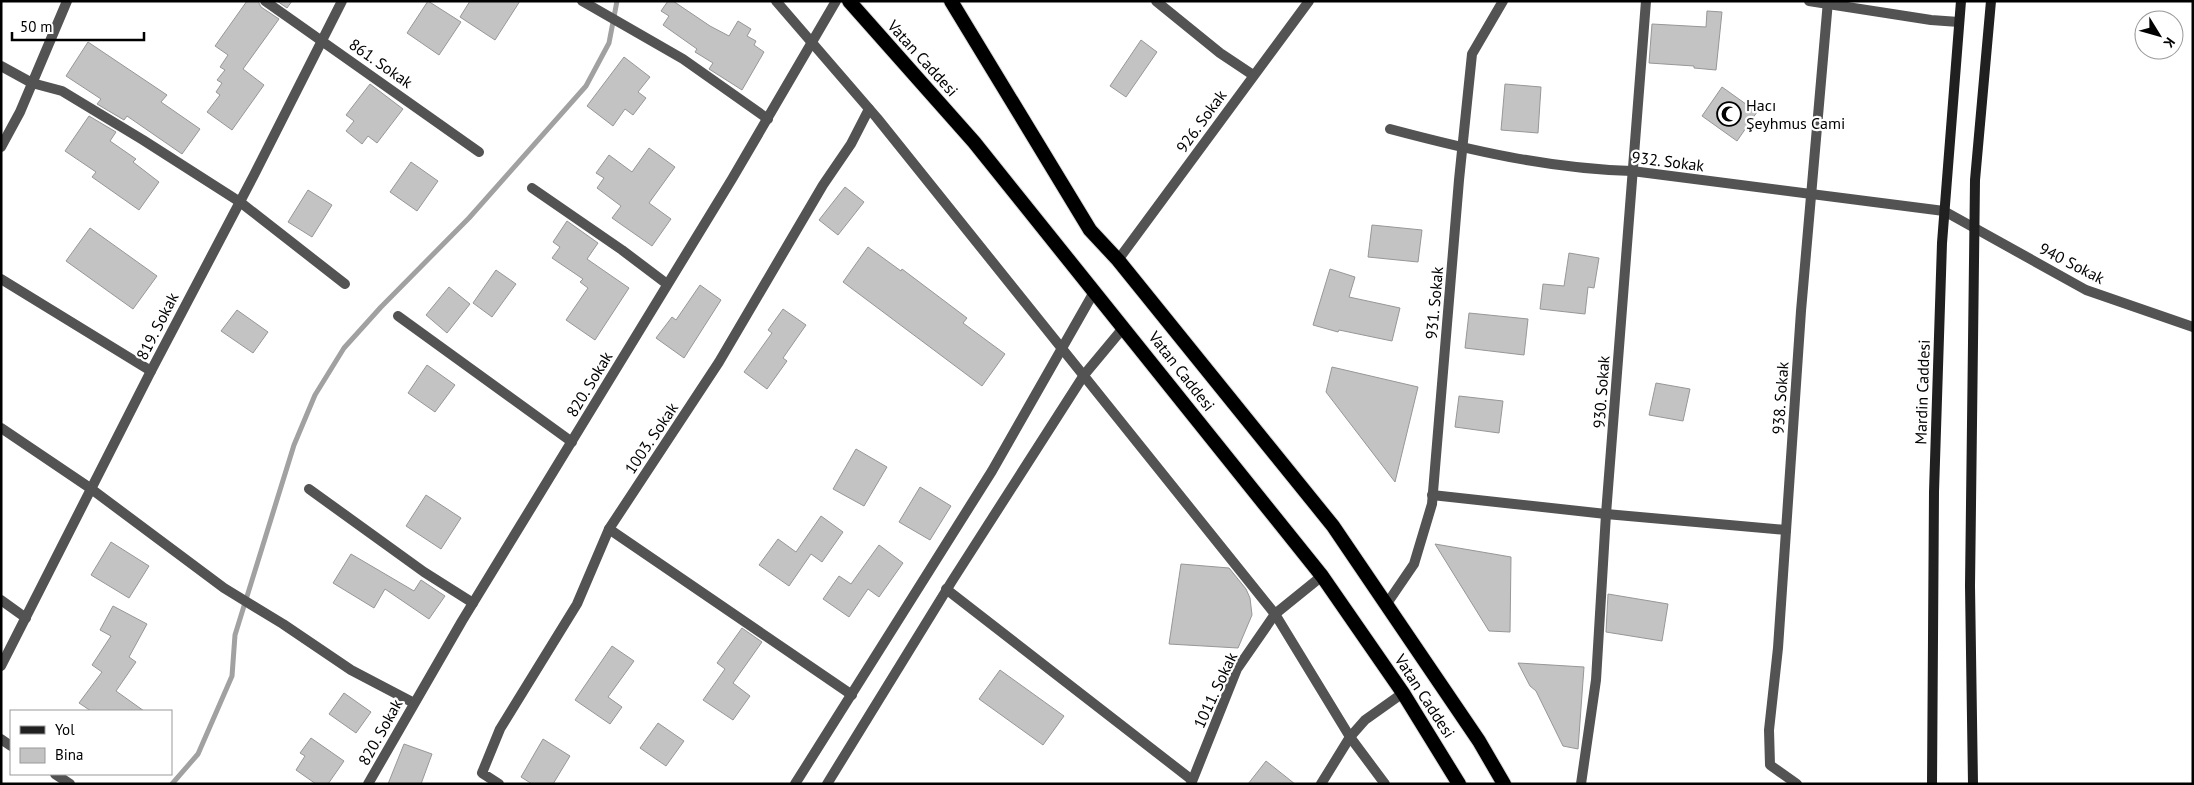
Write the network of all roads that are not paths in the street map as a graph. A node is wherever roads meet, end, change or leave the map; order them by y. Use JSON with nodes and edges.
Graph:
{"nodes":[{"id":1,"x":66,"y":1,"type":"edge"},
{"id":2,"x":265,"y":1,"type":"edge"},
{"id":3,"x":342,"y":1,"type":"edge"},
{"id":4,"x":582,"y":1,"type":"edge"},
{"id":5,"x":776,"y":1,"type":"edge"},
{"id":6,"x":836,"y":1,"type":"edge"},
{"id":7,"x":849,"y":1,"type":"edge"},
{"id":8,"x":951,"y":1,"type":"edge"},
{"id":9,"x":1156,"y":1,"type":"edge"},
{"id":10,"x":1308,"y":1,"type":"edge"},
{"id":11,"x":1503,"y":1,"type":"edge"},
{"id":12,"x":1646,"y":1,"type":"edge"},
{"id":13,"x":1809,"y":1,"type":"edge"},
{"id":14,"x":1961,"y":1,"type":"edge"},
{"id":15,"x":1991,"y":1,"type":"edge"},
{"id":16,"x":1828,"y":3,"type":"edge"},
{"id":17,"x":1959,"y":22,"type":"junction"},
{"id":18,"x":321,"y":40,"type":"junction"},
{"id":19,"x":812,"y":42,"type":"junction"},
{"id":20,"x":1,"y":66,"type":"edge"},
{"id":21,"x":1253,"y":75,"type":"junction"},
{"id":22,"x":32,"y":83,"type":"junction"},
{"id":23,"x":869,"y":109,"type":"junction"},
{"id":24,"x":768,"y":119,"type":"junction"},
{"id":25,"x":1390,"y":129,"type":"dead end"},
{"id":26,"x":1,"y":147,"type":"edge"},
{"id":27,"x":1462,"y":148,"type":"junction"},
{"id":28,"x":479,"y":152,"type":"dead end"},
{"id":29,"x":1632,"y":170,"type":"junction"},
{"id":30,"x":532,"y":188,"type":"dead end"},
{"id":31,"x":1811,"y":194,"type":"junction"},
{"id":32,"x":240,"y":202,"type":"junction"},
{"id":33,"x":1944,"y":211,"type":"junction"},
{"id":34,"x":1975,"y":229,"type":"junction"},
{"id":35,"x":1118,"y":260,"type":"junction"},
{"id":36,"x":1,"y":280,"type":"edge"},
{"id":37,"x":345,"y":284,"type":"dead end"},
{"id":38,"x":667,"y":284,"type":"junction"},
{"id":39,"x":1094,"y":292,"type":"junction"},
{"id":40,"x":398,"y":316,"type":"dead end"},
{"id":41,"x":1124,"y":326,"type":"junction"},
{"id":42,"x":2193,"y":326,"type":"edge"},
{"id":43,"x":1062,"y":346,"type":"junction"},
{"id":44,"x":151,"y":370,"type":"junction"},
{"id":45,"x":1084,"y":375,"type":"junction"},
{"id":46,"x":1,"y":428,"type":"edge"},
{"id":47,"x":572,"y":442,"type":"junction"},
{"id":48,"x":90,"y":488,"type":"junction"},
{"id":49,"x":309,"y":489,"type":"dead end"},
{"id":50,"x":1432,"y":495,"type":"junction"},
{"id":51,"x":1606,"y":514,"type":"junction"},
{"id":52,"x":608,"y":529,"type":"junction"},
{"id":53,"x":1786,"y":530,"type":"junction"},
{"id":54,"x":1322,"y":576,"type":"junction"},
{"id":55,"x":946,"y":589,"type":"junction"},
{"id":56,"x":1,"y":600,"type":"edge"},
{"id":57,"x":473,"y":603,"type":"junction"},
{"id":58,"x":1386,"y":605,"type":"junction"},
{"id":59,"x":1275,"y":614,"type":"junction"},
{"id":60,"x":26,"y":618,"type":"junction"},
{"id":61,"x":1,"y":666,"type":"edge"},
{"id":62,"x":1403,"y":693,"type":"junction"},
{"id":63,"x":852,"y":695,"type":"junction"},
{"id":64,"x":414,"y":703,"type":"junction"},
{"id":65,"x":1350,"y":737,"type":"junction"},
{"id":66,"x":56,"y":775,"type":"edge"},
{"id":67,"x":1191,"y":782,"type":"edge"},
{"id":68,"x":70,"y":784,"type":"edge"},
{"id":69,"x":368,"y":784,"type":"edge"},
{"id":70,"x":499,"y":784,"type":"edge"},
{"id":71,"x":795,"y":784,"type":"edge"},
{"id":72,"x":827,"y":784,"type":"edge"},
{"id":73,"x":1321,"y":784,"type":"edge"},
{"id":74,"x":1386,"y":784,"type":"edge"},
{"id":75,"x":1459,"y":784,"type":"edge"},
{"id":76,"x":1504,"y":784,"type":"edge"},
{"id":77,"x":1581,"y":784,"type":"edge"},
{"id":78,"x":1797,"y":784,"type":"edge"},
{"id":79,"x":1932,"y":784,"type":"edge"},
{"id":80,"x":1973,"y":784,"type":"edge"}],
"edges":[{"from":1,"to":22,"type":"street"},
{"from":2,"to":18,"type":"street","name":"861. Sokak"},
{"from":3,"to":18,"type":"street","name":"819. Sokak"},
{"from":4,"to":24,"type":"street"},
{"from":5,"to":19,"type":"street"},
{"from":6,"to":19,"type":"street","name":"820. Sokak"},
{"from":7,"to":39,"type":"highway","name":"Vatan Caddesi"},
{"from":8,"to":35,"type":"highway","name":"Vatan Caddesi"},
{"from":9,"to":21,"type":"street"},
{"from":10,"to":21,"type":"street","name":"926. Sokak"},
{"from":11,"to":27,"type":"street","name":"931. Sokak"},
{"from":12,"to":29,"type":"street","name":"930. Sokak"},
{"from":13,"to":16,"type":"street"},
{"from":14,"to":17,"type":"main road","name":"Mardin Caddesi"},
{"from":15,"to":34,"type":"main road"},
{"from":16,"to":17,"type":"street"},
{"from":16,"to":31,"type":"street","name":"938. Sokak"},
{"from":17,"to":33,"type":"main road","name":"Mardin Caddesi"},
{"from":18,"to":28,"type":"street","name":"861. Sokak"},
{"from":18,"to":32,"type":"street","name":"819. Sokak"},
{"from":19,"to":23,"type":"street"},
{"from":19,"to":24,"type":"street","name":"820. Sokak"},
{"from":20,"to":22,"type":"street"},
{"from":21,"to":35,"type":"street","name":"926. Sokak"},
{"from":22,"to":26,"type":"street"},
{"from":22,"to":32,"type":"street"},
{"from":23,"to":43,"type":"street"},
{"from":23,"to":52,"type":"street","name":"1003. Sokak"},
{"from":24,"to":38,"type":"street","name":"820. Sokak"},
{"from":25,"to":27,"type":"street","name":"932. Sokak"},
{"from":27,"to":29,"type":"street","name":"932. Sokak"},
{"from":27,"to":50,"type":"street","name":"931. Sokak"},
{"from":29,"to":31,"type":"street","name":"932. Sokak"},
{"from":29,"to":51,"type":"street","name":"930. Sokak"},
{"from":30,"to":38,"type":"street"},
{"from":31,"to":33,"type":"street","name":"932. Sokak"},
{"from":31,"to":53,"type":"street","name":"938. Sokak"},
{"from":32,"to":37,"type":"street"},
{"from":32,"to":44,"type":"street","name":"819. Sokak"},
{"from":33,"to":34,"type":"street","name":"940 Sokak"},
{"from":33,"to":79,"type":"main road","name":"Mardin Caddesi"},
{"from":34,"to":42,"type":"street","name":"940 Sokak"},
{"from":34,"to":80,"type":"main road"},
{"from":35,"to":58,"type":"highway","name":"Vatan Caddesi"},
{"from":36,"to":44,"type":"street"},
{"from":38,"to":47,"type":"street","name":"820. Sokak"},
{"from":39,"to":41,"type":"highway","name":"Vatan Caddesi"},
{"from":39,"to":43,"type":"street"},
{"from":40,"to":47,"type":"street"},
{"from":41,"to":45,"type":"street"},
{"from":41,"to":54,"type":"highway","name":"Vatan Caddesi"},
{"from":43,"to":45,"type":"street"},
{"from":43,"to":63,"type":"street"},
{"from":44,"to":48,"type":"street","name":"819. Sokak"},
{"from":45,"to":55,"type":"street"},
{"from":45,"to":59,"type":"street"},
{"from":46,"to":48,"type":"street"},
{"from":47,"to":57,"type":"street","name":"820. Sokak"},
{"from":48,"to":60,"type":"street","name":"819. Sokak"},
{"from":48,"to":64,"type":"street"},
{"from":49,"to":57,"type":"street"},
{"from":50,"to":51,"type":"street"},
{"from":50,"to":58,"type":"street","name":"931. Sokak"},
{"from":51,"to":53,"type":"street"},
{"from":51,"to":77,"type":"street","name":"930. Sokak"},
{"from":52,"to":63,"type":"street"},
{"from":52,"to":70,"type":"street","name":"1003. Sokak"},
{"from":53,"to":78,"type":"street","name":"938. Sokak"},
{"from":54,"to":59,"type":"street","name":"1011. Sokak"},
{"from":54,"to":62,"type":"highway","name":"Vatan Caddesi"},
{"from":55,"to":67,"type":"street"},
{"from":55,"to":72,"type":"street"},
{"from":56,"to":60,"type":"street"},
{"from":57,"to":64,"type":"street","name":"820. Sokak"},
{"from":58,"to":76,"type":"highway","name":"Vatan Caddesi"},
{"from":59,"to":65,"type":"street"},
{"from":59,"to":67,"type":"street","name":"1011. Sokak"},
{"from":60,"to":61,"type":"street","name":"819. Sokak"},
{"from":62,"to":65,"type":"street"},
{"from":62,"to":75,"type":"highway","name":"Vatan Caddesi"},
{"from":63,"to":71,"type":"street"},
{"from":64,"to":69,"type":"street","name":"820. Sokak"},
{"from":65,"to":73,"type":"street"},
{"from":65,"to":74,"type":"street"},
{"from":66,"to":68,"type":"street"}]}
